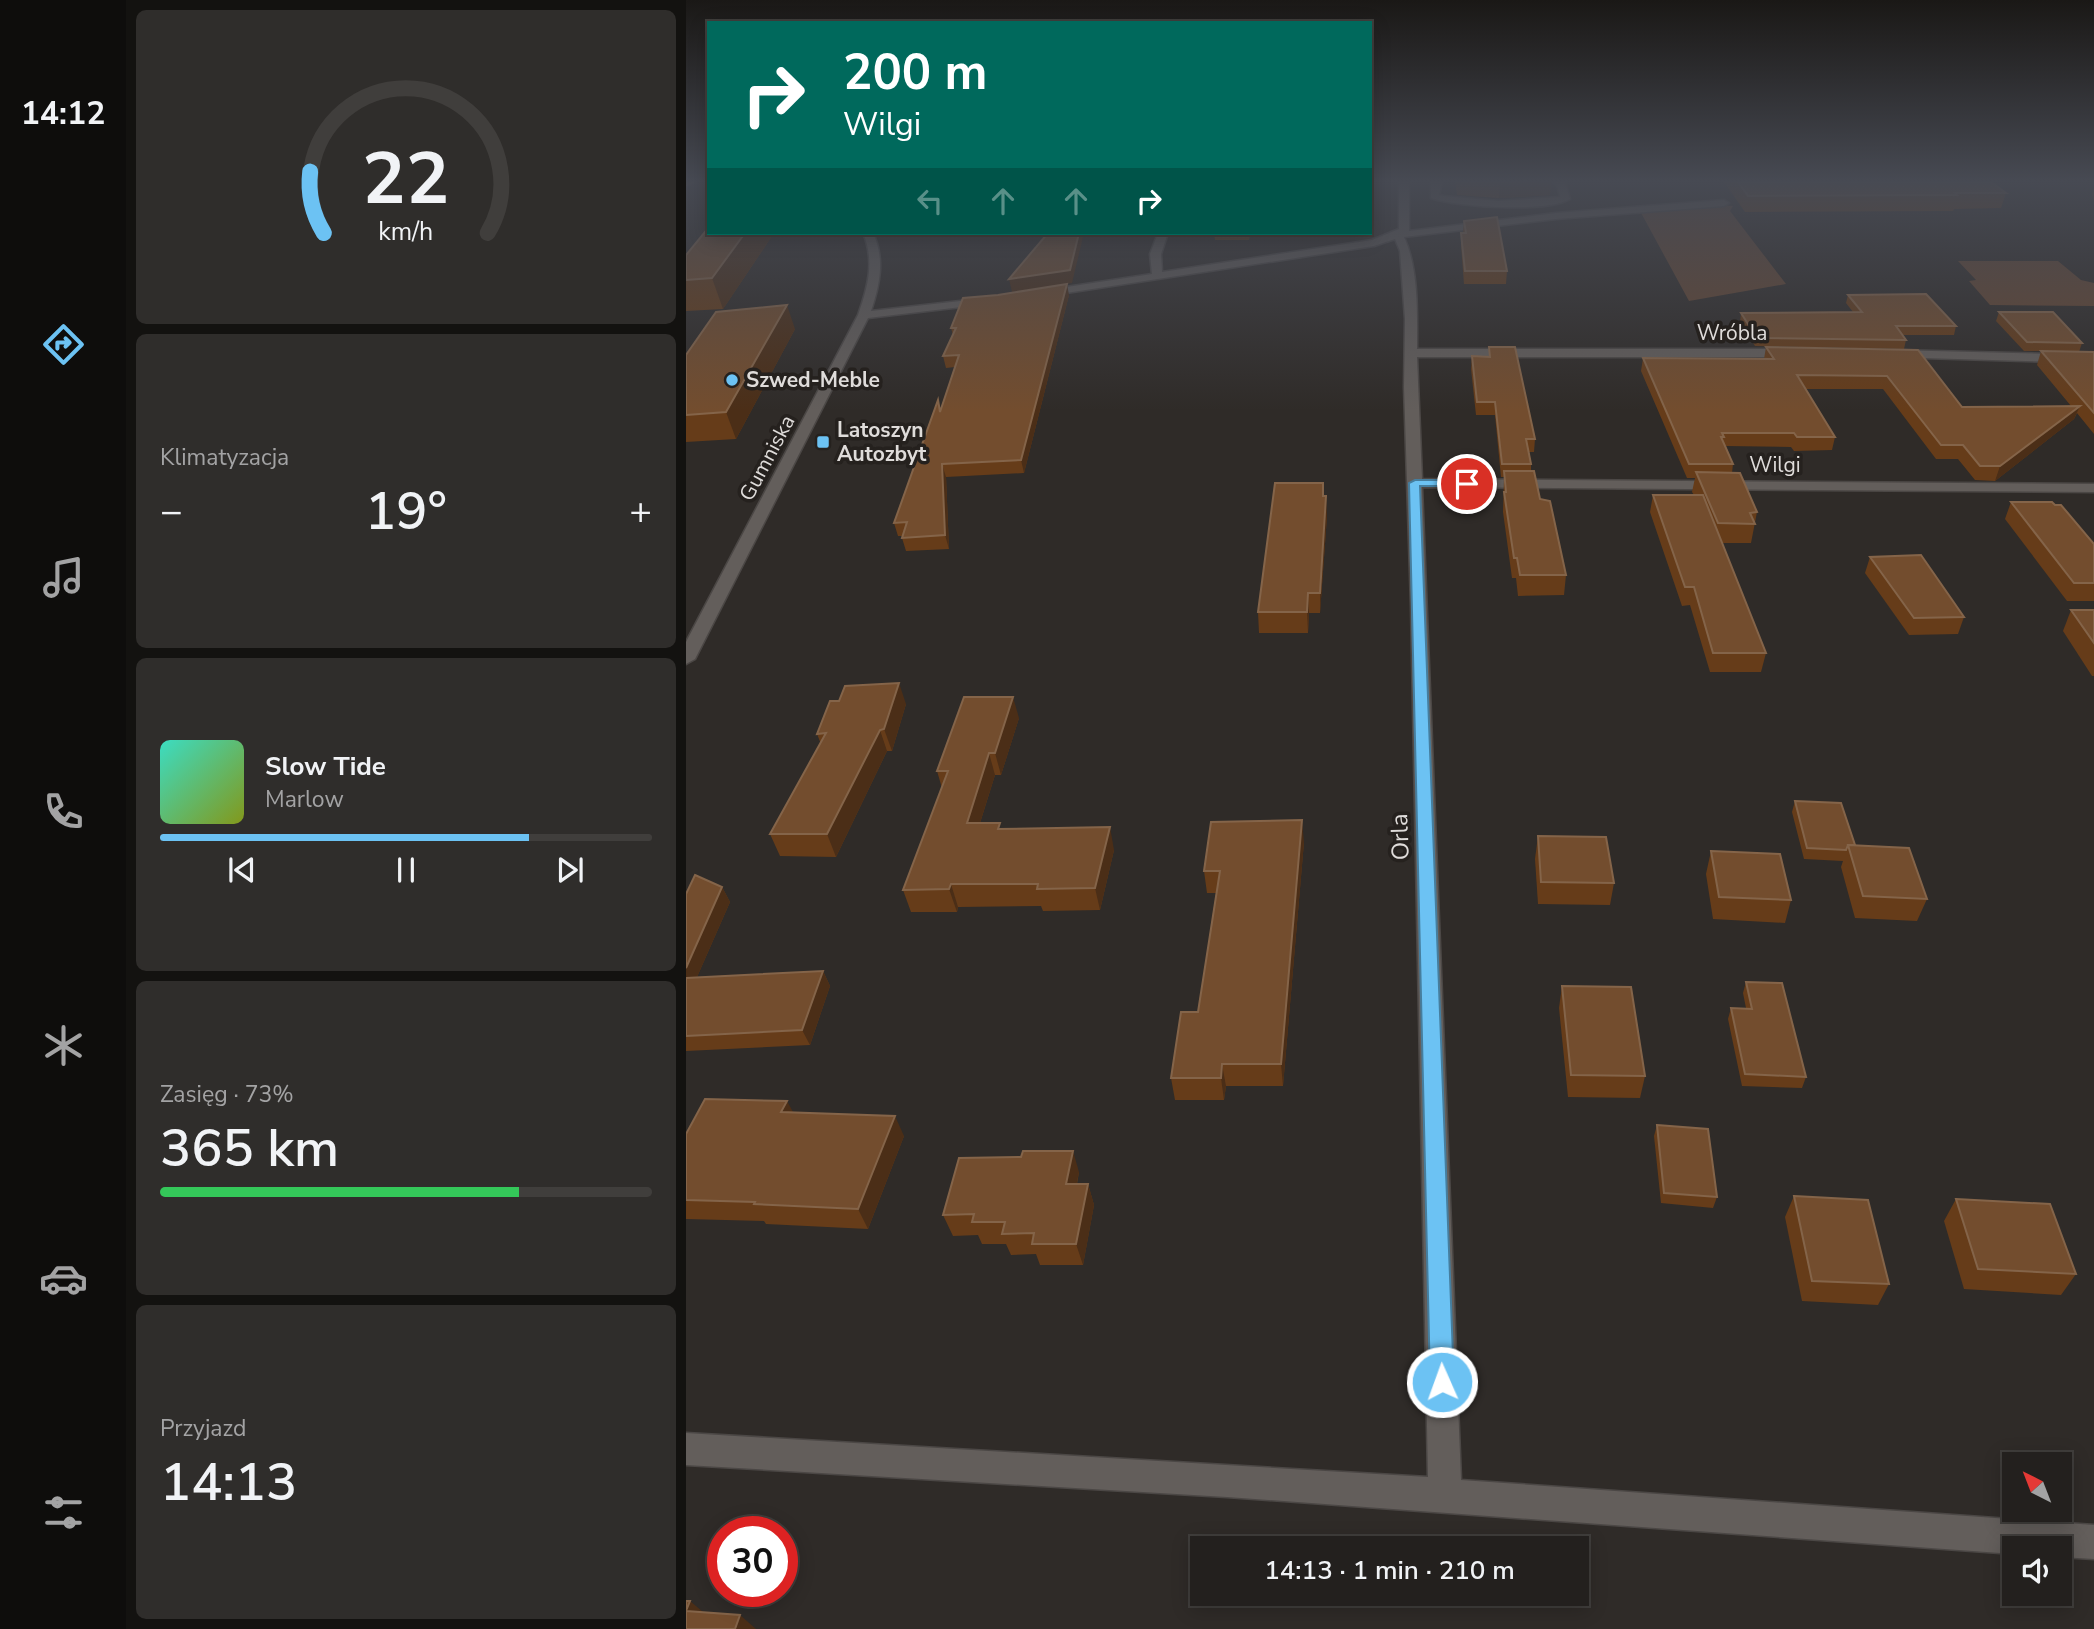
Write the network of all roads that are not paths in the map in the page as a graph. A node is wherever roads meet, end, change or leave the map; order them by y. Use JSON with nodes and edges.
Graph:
{"nodes":[{"id":1,"x":875,"y":258,"type":"edge"},
{"id":2,"x":1154,"y":258,"type":"edge"},
{"id":3,"x":1276,"y":258,"type":"edge"},
{"id":4,"x":1405,"y":258,"type":"edge"},
{"id":5,"x":1158,"y":276,"type":"junction"},
{"id":6,"x":1024,"y":296,"type":"edge"},
{"id":7,"x":999,"y":300,"type":"edge"},
{"id":8,"x":864,"y":315,"type":"junction"},
{"id":9,"x":1411,"y":353,"type":"junction"},
{"id":10,"x":1805,"y":353,"type":"edge"},
{"id":11,"x":1874,"y":354,"type":"edge"},
{"id":12,"x":2094,"y":359,"type":"edge"},
{"id":13,"x":1415,"y":483,"type":"junction"},
{"id":14,"x":2094,"y":488,"type":"edge"},
{"id":15,"x":686,"y":659,"type":"edge"},
{"id":16,"x":686,"y":1449,"type":"edge"},
{"id":17,"x":1445,"y":1495,"type":"junction"},
{"id":18,"x":2094,"y":1542,"type":"edge"}],
"edges":[{"from":1,"to":8,"type":"street","name":"Gumniska"},
{"from":2,"to":5,"type":"street"},
{"from":3,"to":5,"type":"street"},
{"from":4,"to":9,"type":"street","name":"Orla"},
{"from":5,"to":6,"type":"street"},
{"from":7,"to":8,"type":"street"},
{"from":8,"to":15,"type":"street","name":"Gumniska"},
{"from":9,"to":10,"type":"street","name":"Wróbla"},
{"from":9,"to":13,"type":"street","name":"Orla"},
{"from":11,"to":12,"type":"street"},
{"from":13,"to":14,"type":"street","name":"Wilgi"},
{"from":13,"to":17,"type":"street","name":"Orla"},
{"from":16,"to":17,"type":"street"},
{"from":17,"to":18,"type":"street"}]}
